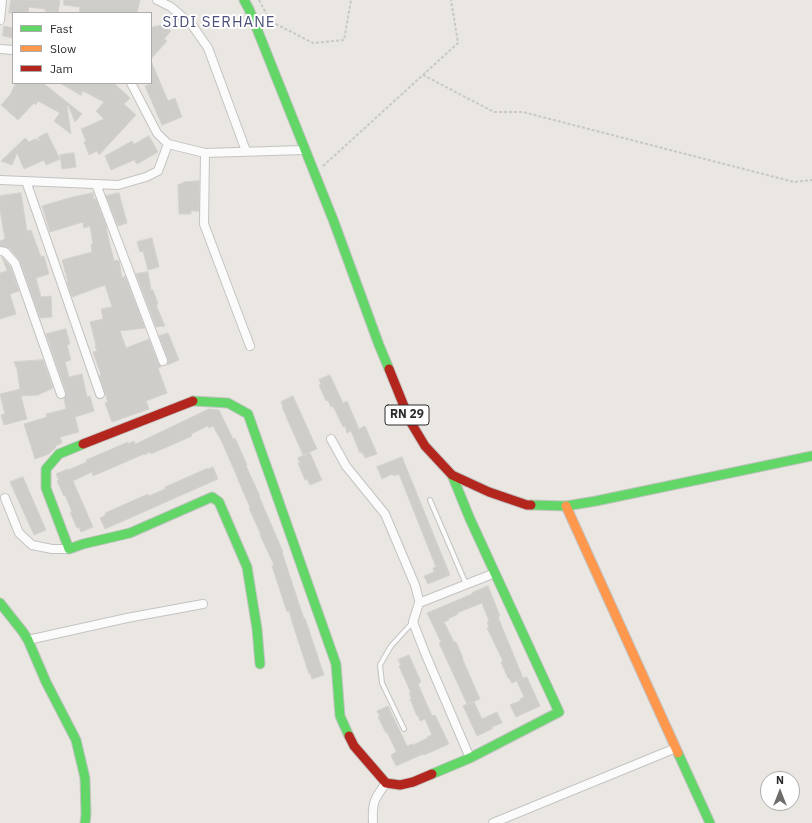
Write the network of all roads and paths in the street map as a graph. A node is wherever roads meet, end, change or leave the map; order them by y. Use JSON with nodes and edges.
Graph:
{"nodes":[{"id":1,"x":2,"y":0,"type":"edge"},
{"id":2,"x":157,"y":0,"type":"edge"},
{"id":3,"x":244,"y":0,"type":"edge"},
{"id":4,"x":259,"y":0,"type":"edge"},
{"id":5,"x":351,"y":0,"type":"edge"},
{"id":6,"x":451,"y":0,"type":"edge"},
{"id":7,"x":0,"y":20,"type":"edge"},
{"id":8,"x":0,"y":49,"type":"edge"},
{"id":9,"x":12,"y":50,"type":"edge"},
{"id":10,"x":423,"y":75,"type":"junction"},
{"id":11,"x":132,"y":84,"type":"edge"},
{"id":12,"x":168,"y":144,"type":"junction"},
{"id":13,"x":305,"y":150,"type":"junction"},
{"id":14,"x":246,"y":151,"type":"junction"},
{"id":15,"x":206,"y":153,"type":"junction"},
{"id":16,"x":315,"y":174,"type":"junction"},
{"id":17,"x":0,"y":180,"type":"edge"},
{"id":18,"x":812,"y":180,"type":"edge"},
{"id":19,"x":26,"y":181,"type":"junction"},
{"id":20,"x":96,"y":184,"type":"junction"},
{"id":21,"x":0,"y":251,"type":"edge"},
{"id":22,"x":250,"y":346,"type":"dead end"},
{"id":23,"x":163,"y":362,"type":"dead end"},
{"id":24,"x":61,"y":394,"type":"dead end"},
{"id":25,"x":100,"y":394,"type":"dead end"},
{"id":26,"x":330,"y":439,"type":"dead end"},
{"id":27,"x":812,"y":456,"type":"edge"},
{"id":28,"x":452,"y":475,"type":"junction"},
{"id":29,"x":6,"y":498,"type":"dead end"},
{"id":30,"x":430,"y":500,"type":"dead end"},
{"id":31,"x":566,"y":506,"type":"junction"},
{"id":32,"x":69,"y":549,"type":"junction"},
{"id":33,"x":495,"y":573,"type":"junction"},
{"id":34,"x":466,"y":584,"type":"junction"},
{"id":35,"x":0,"y":603,"type":"edge"},
{"id":36,"x":419,"y":603,"type":"junction"},
{"id":37,"x":203,"y":604,"type":"dead end"},
{"id":38,"x":413,"y":622,"type":"junction"},
{"id":39,"x":28,"y":640,"type":"junction"},
{"id":40,"x":260,"y":664,"type":"dead end"},
{"id":41,"x":404,"y":730,"type":"dead end"},
{"id":42,"x":676,"y":748,"type":"junction"},
{"id":43,"x":470,"y":758,"type":"junction"},
{"id":44,"x":386,"y":783,"type":"junction"},
{"id":45,"x":85,"y":823,"type":"edge"},
{"id":46,"x":373,"y":823,"type":"edge"},
{"id":47,"x":492,"y":823,"type":"edge"},
{"id":48,"x":710,"y":823,"type":"edge"}],
"edges":[{"from":1,"to":7,"type":"street"},
{"from":2,"to":14,"type":"street"},
{"from":3,"to":13,"type":"main road","number":"RN 29"},
{"from":4,"to":5,"type":"path"},
{"from":6,"to":10,"type":"path"},
{"from":8,"to":9,"type":"street"},
{"from":10,"to":16,"type":"path"},
{"from":10,"to":18,"type":"path"},
{"from":11,"to":12,"type":"street"},
{"from":12,"to":15,"type":"street"},
{"from":12,"to":20,"type":"street"},
{"from":13,"to":14,"type":"street"},
{"from":13,"to":16,"type":"main road","number":"RN 29"},
{"from":14,"to":15,"type":"street"},
{"from":15,"to":22,"type":"street"},
{"from":16,"to":28,"type":"main road","number":"RN 29"},
{"from":17,"to":19,"type":"street"},
{"from":19,"to":20,"type":"street"},
{"from":19,"to":25,"type":"street"},
{"from":20,"to":23,"type":"street"},
{"from":21,"to":24,"type":"street"},
{"from":26,"to":36,"type":"street"},
{"from":27,"to":31,"type":"main road","number":"RN 29"},
{"from":28,"to":31,"type":"main road","number":"RN 29"},
{"from":28,"to":33,"type":"main road"},
{"from":29,"to":32,"type":"street"},
{"from":30,"to":34,"type":"lane"},
{"from":31,"to":42,"type":"main road"},
{"from":32,"to":40,"type":"main road"},
{"from":32,"to":44,"type":"main road"},
{"from":33,"to":34,"type":"street"},
{"from":33,"to":43,"type":"main road"},
{"from":34,"to":36,"type":"street"},
{"from":35,"to":39,"type":"main road"},
{"from":36,"to":38,"type":"street"},
{"from":37,"to":39,"type":"street"},
{"from":38,"to":41,"type":"lane"},
{"from":38,"to":43,"type":"street"},
{"from":39,"to":45,"type":"main road"},
{"from":42,"to":47,"type":"street"},
{"from":42,"to":48,"type":"main road"},
{"from":43,"to":44,"type":"main road"},
{"from":44,"to":46,"type":"street"}]}
